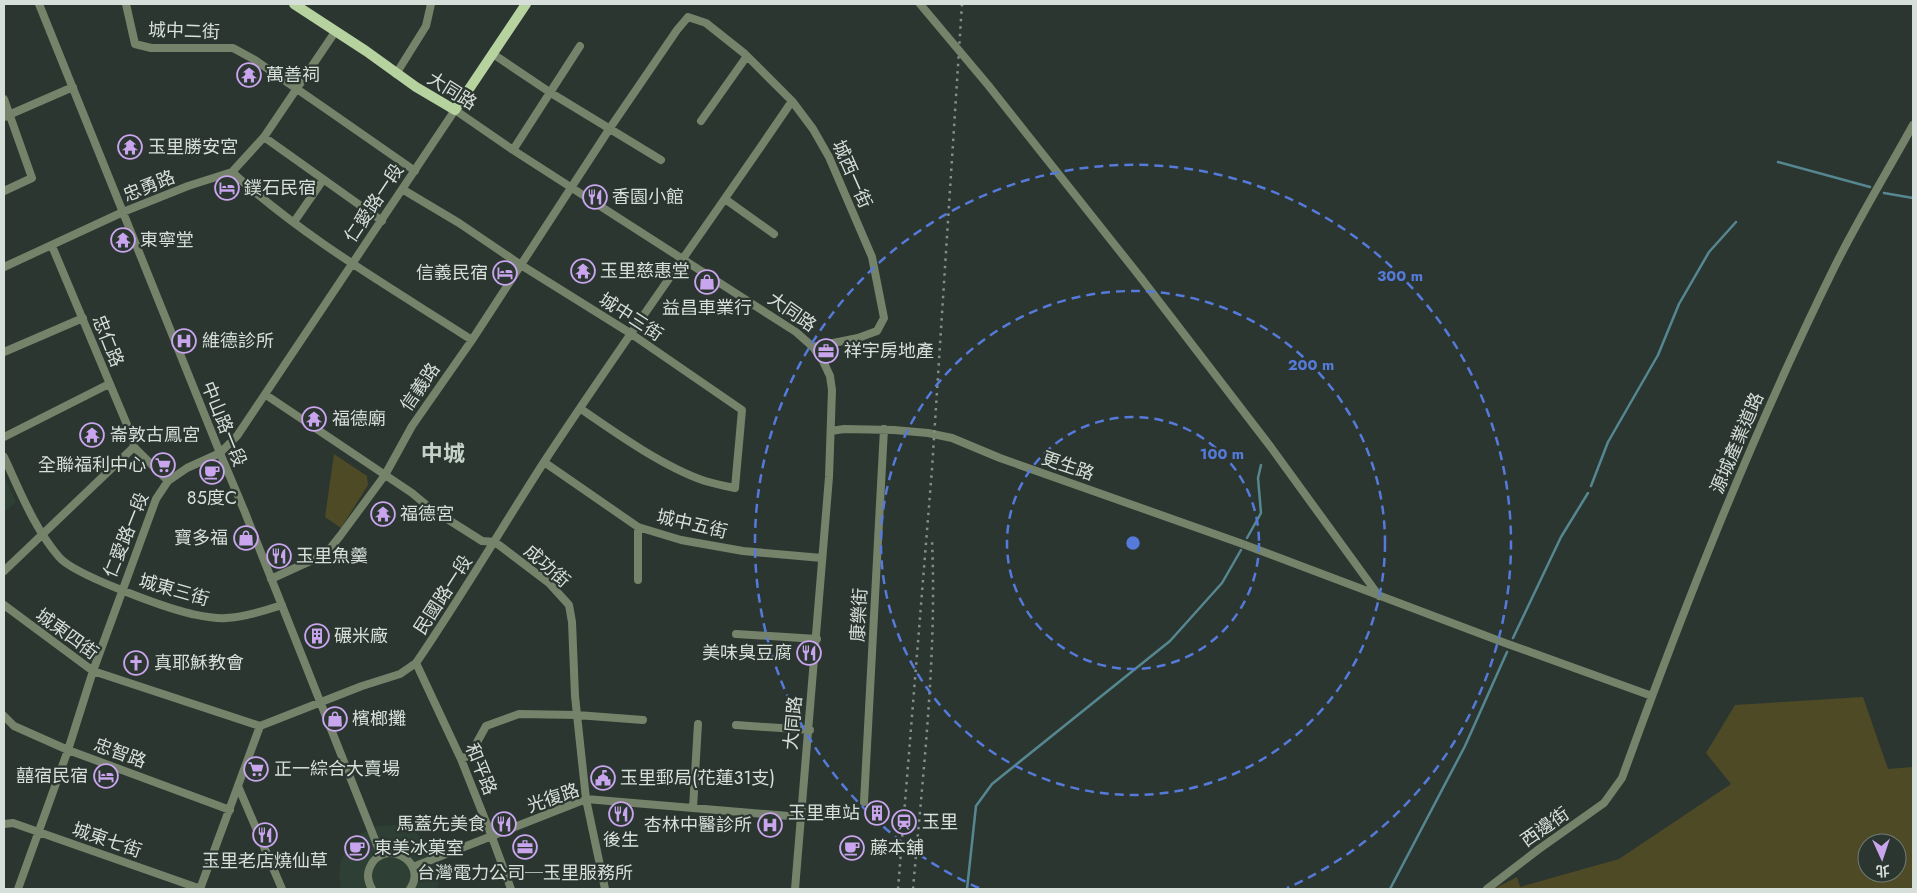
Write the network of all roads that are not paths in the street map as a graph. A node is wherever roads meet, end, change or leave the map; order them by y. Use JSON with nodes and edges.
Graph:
{"nodes":[{"id":1,"x":39,"y":4,"type":"edge"},
{"id":2,"x":126,"y":4,"type":"edge"},
{"id":3,"x":294,"y":4,"type":"edge"},
{"id":4,"x":431,"y":4,"type":"edge"},
{"id":5,"x":526,"y":4,"type":"edge"},
{"id":6,"x":920,"y":4,"type":"edge"},
{"id":7,"x":688,"y":18,"type":"joint"},
{"id":8,"x":334,"y":32,"type":"junction"},
{"id":9,"x":580,"y":46,"type":"dead end"},
{"id":10,"x":493,"y":54,"type":"junction"},
{"id":11,"x":747,"y":56,"type":"junction"},
{"id":12,"x":396,"y":74,"type":"junction"},
{"id":13,"x":73,"y":87,"type":"junction"},
{"id":14,"x":296,"y":90,"type":"junction"},
{"id":15,"x":550,"y":93,"type":"junction"},
{"id":16,"x":4,"y":99,"type":"edge"},
{"id":17,"x":792,"y":101,"type":"junction"},
{"id":18,"x":455,"y":110,"type":"junction"},
{"id":19,"x":7,"y":116,"type":"edge"},
{"id":20,"x":701,"y":121,"type":"dead end"},
{"id":21,"x":1913,"y":124,"type":"edge"},
{"id":22,"x":610,"y":128,"type":"junction"},
{"id":23,"x":264,"y":137,"type":"junction"},
{"id":24,"x":513,"y":150,"type":"junction"},
{"id":25,"x":661,"y":160,"type":"dead end"},
{"id":26,"x":232,"y":172,"type":"junction"},
{"id":27,"x":415,"y":172,"type":"junction"},
{"id":28,"x":322,"y":180,"type":"junction"},
{"id":29,"x":572,"y":186,"type":"junction"},
{"id":30,"x":402,"y":189,"type":"junction"},
{"id":31,"x":4,"y":191,"type":"edge"},
{"id":32,"x":725,"y":199,"type":"junction"},
{"id":33,"x":124,"y":212,"type":"junction"},
{"id":34,"x":382,"y":221,"type":"junction"},
{"id":35,"x":294,"y":222,"type":"junction"},
{"id":36,"x":774,"y":234,"type":"dead end"},
{"id":37,"x":52,"y":246,"type":"junction"},
{"id":38,"x":684,"y":259,"type":"junction"},
{"id":39,"x":354,"y":264,"type":"junction"},
{"id":40,"x":521,"y":265,"type":"junction"},
{"id":41,"x":4,"y":268,"type":"edge"},
{"id":42,"x":83,"y":318,"type":"junction"},
{"id":43,"x":630,"y":333,"type":"junction"},
{"id":44,"x":472,"y":340,"type":"junction"},
{"id":45,"x":813,"y":347,"type":"junction"},
{"id":46,"x":4,"y":352,"type":"edge"},
{"id":47,"x":109,"y":384,"type":"junction"},
{"id":48,"x":266,"y":396,"type":"junction"},
{"id":49,"x":581,"y":409,"type":"junction"},
{"id":50,"x":884,"y":429,"type":"junction"},
{"id":51,"x":831,"y":431,"type":"junction"},
{"id":52,"x":4,"y":437,"type":"edge"},
{"id":53,"x":134,"y":447,"type":"junction"},
{"id":54,"x":220,"y":453,"type":"junction"},
{"id":55,"x":4,"y":456,"type":"edge"},
{"id":56,"x":544,"y":462,"type":"junction"},
{"id":57,"x":385,"y":475,"type":"junction"},
{"id":58,"x":168,"y":481,"type":"junction"},
{"id":59,"x":638,"y":527,"type":"junction"},
{"id":60,"x":42,"y":534,"type":"junction"},
{"id":61,"x":495,"y":542,"type":"junction"},
{"id":62,"x":822,"y":558,"type":"junction"},
{"id":63,"x":4,"y":571,"type":"edge"},
{"id":64,"x":271,"y":579,"type":"junction"},
{"id":65,"x":638,"y":580,"type":"dead end"},
{"id":66,"x":122,"y":590,"type":"junction"},
{"id":67,"x":1379,"y":596,"type":"junction"},
{"id":68,"x":4,"y":605,"type":"edge"},
{"id":69,"x":282,"y":605,"type":"junction"},
{"id":70,"x":736,"y":634,"type":"dead end"},
{"id":71,"x":817,"y":639,"type":"junction"},
{"id":72,"x":416,"y":663,"type":"junction"},
{"id":73,"x":93,"y":671,"type":"junction"},
{"id":74,"x":1652,"y":696,"type":"junction"},
{"id":75,"x":321,"y":702,"type":"junction"},
{"id":76,"x":577,"y":715,"type":"junction"},
{"id":77,"x":4,"y":716,"type":"edge"},
{"id":78,"x":643,"y":720,"type":"dead end"},
{"id":79,"x":698,"y":724,"type":"dead end"},
{"id":80,"x":736,"y":725,"type":"dead end"},
{"id":81,"x":260,"y":726,"type":"junction"},
{"id":82,"x":810,"y":730,"type":"junction"},
{"id":83,"x":68,"y":750,"type":"junction"},
{"id":84,"x":461,"y":759,"type":"junction"},
{"id":85,"x":238,"y":786,"type":"junction"},
{"id":86,"x":1616,"y":786,"type":"joint"},
{"id":87,"x":586,"y":800,"type":"junction"},
{"id":88,"x":864,"y":802,"type":"dead end"},
{"id":89,"x":693,"y":808,"type":"junction"},
{"id":90,"x":230,"y":810,"type":"junction"},
{"id":91,"x":801,"y":816,"type":"junction"},
{"id":92,"x":4,"y":824,"type":"edge"},
{"id":93,"x":38,"y":832,"type":"junction"},
{"id":94,"x":492,"y":837,"type":"junction"},
{"id":95,"x":381,"y":855,"type":"junction"},
{"id":96,"x":413,"y":867,"type":"junction"},
{"id":97,"x":18,"y":889,"type":"edge"},
{"id":98,"x":201,"y":889,"type":"edge"},
{"id":99,"x":282,"y":889,"type":"edge"},
{"id":100,"x":369,"y":889,"type":"edge"},
{"id":101,"x":410,"y":889,"type":"edge"},
{"id":102,"x":511,"y":889,"type":"edge"},
{"id":103,"x":605,"y":889,"type":"edge"},
{"id":104,"x":795,"y":889,"type":"edge"},
{"id":105,"x":1487,"y":889,"type":"edge"}],
"edges":[{"from":1,"to":13,"type":"street","name":"中山路一段"},
{"from":2,"to":14,"type":"street","name":"城中二街"},
{"from":3,"to":8,"type":"main road","name":"大同路"},
{"from":4,"to":12,"type":"street"},
{"from":5,"to":10,"type":"main road","name":"仁愛路一段"},
{"from":6,"to":67,"type":"street","bridge":true},
{"from":7,"to":11,"type":"street","name":"城西一街"},
{"from":7,"to":22,"type":"street","name":"信義路"},
{"from":8,"to":12,"type":"main road","name":"大同路"},
{"from":8,"to":14,"type":"street","name":"忠勇路"},
{"from":9,"to":15,"type":"street"},
{"from":10,"to":15,"type":"street"},
{"from":10,"to":18,"type":"main road","name":"仁愛路一段"},
{"from":11,"to":17,"type":"street","name":"城西一街"},
{"from":11,"to":20,"type":"street"},
{"from":12,"to":18,"type":"main road","name":"大同路"},
{"from":13,"to":19,"type":"street"},
{"from":13,"to":33,"type":"street","name":"中山路一段"},
{"from":14,"to":23,"type":"street","name":"忠勇路"},
{"from":14,"to":27,"type":"street","name":"城中二街"},
{"from":15,"to":22,"type":"street"},
{"from":15,"to":24,"type":"street"},
{"from":16,"to":19,"type":"street"},
{"from":17,"to":32,"type":"street","name":"民國路一段"},
{"from":17,"to":45,"type":"street","name":"城西一街"},
{"from":18,"to":24,"type":"street","name":"大同路"},
{"from":18,"to":27,"type":"street","name":"仁愛路一段"},
{"from":19,"to":31,"type":"street"},
{"from":21,"to":74,"type":"street","name":"源城產業道路"},
{"from":22,"to":25,"type":"street"},
{"from":22,"to":29,"type":"street","name":"信義路"},
{"from":23,"to":26,"type":"street","name":"忠勇路"},
{"from":23,"to":28,"type":"street"},
{"from":24,"to":29,"type":"street","name":"大同路"},
{"from":26,"to":33,"type":"street","name":"忠勇路"},
{"from":26,"to":35,"type":"street"},
{"from":27,"to":30,"type":"street","name":"仁愛路一段"},
{"from":28,"to":34,"type":"street"},
{"from":28,"to":35,"type":"street"},
{"from":29,"to":38,"type":"street","name":"大同路"},
{"from":29,"to":40,"type":"street","name":"信義路"},
{"from":30,"to":34,"type":"street","name":"仁愛路一段"},
{"from":30,"to":40,"type":"street","name":"城中三街"},
{"from":32,"to":36,"type":"street"},
{"from":32,"to":38,"type":"street","name":"民國路一段"},
{"from":33,"to":37,"type":"street","name":"忠勇路"},
{"from":33,"to":54,"type":"street","name":"中山路一段"},
{"from":34,"to":39,"type":"street","name":"仁愛路一段"},
{"from":35,"to":39,"type":"street"},
{"from":37,"to":41,"type":"street","name":"忠勇路"},
{"from":37,"to":42,"type":"street","name":"忠仁路"},
{"from":38,"to":43,"type":"street","name":"民國路一段"},
{"from":38,"to":45,"type":"street","name":"大同路"},
{"from":39,"to":44,"type":"street"},
{"from":39,"to":48,"type":"street","name":"仁愛路一段"},
{"from":40,"to":43,"type":"street","name":"城中三街"},
{"from":40,"to":44,"type":"street","name":"信義路"},
{"from":42,"to":46,"type":"street"},
{"from":42,"to":47,"type":"street","name":"忠仁路"},
{"from":43,"to":49,"type":"street","name":"民國路一段"},
{"from":43,"to":49,"type":"street","name":"城中三街"},
{"from":44,"to":57,"type":"street","name":"信義路"},
{"from":45,"to":51,"type":"street","name":"大同路"},
{"from":47,"to":52,"type":"street"},
{"from":47,"to":53,"type":"street","name":"忠仁路"},
{"from":48,"to":54,"type":"street","name":"仁愛路一段"},
{"from":48,"to":57,"type":"street","name":"成功街"},
{"from":49,"to":56,"type":"street","name":"民國路一段"},
{"from":50,"to":51,"type":"street","name":"更生路"},
{"from":50,"to":67,"type":"street","name":"更生路"},
{"from":50,"to":88,"type":"street","name":"康樂街"},
{"from":51,"to":62,"type":"street","name":"大同路"},
{"from":53,"to":58,"type":"street","name":"忠仁路"},
{"from":53,"to":60,"type":"street"},
{"from":54,"to":58,"type":"street","name":"仁愛路一段"},
{"from":54,"to":64,"type":"street","name":"中山路一段"},
{"from":55,"to":60,"type":"street","name":"城東三街"},
{"from":56,"to":59,"type":"street","name":"城中五街"},
{"from":56,"to":61,"type":"street","name":"民國路一段"},
{"from":57,"to":61,"type":"street","name":"成功街"},
{"from":57,"to":64,"type":"street","name":"信義路"},
{"from":58,"to":66,"type":"street","name":"仁愛路一段"},
{"from":59,"to":62,"type":"street","name":"城中五街"},
{"from":59,"to":65,"type":"street"},
{"from":60,"to":63,"type":"street"},
{"from":60,"to":66,"type":"street","name":"城東三街"},
{"from":61,"to":72,"type":"street","name":"民國路一段"},
{"from":61,"to":76,"type":"street","name":"成功街"},
{"from":62,"to":71,"type":"street","name":"大同路"},
{"from":64,"to":69,"type":"street","name":"中山路一段"},
{"from":66,"to":69,"type":"street","name":"城東三街"},
{"from":66,"to":73,"type":"street","name":"仁愛路一段"},
{"from":67,"to":74,"type":"street","name":"更生路"},
{"from":68,"to":73,"type":"street","name":"城東四街"},
{"from":69,"to":75,"type":"street","name":"中山路一段"},
{"from":70,"to":71,"type":"street"},
{"from":71,"to":82,"type":"street","name":"大同路"},
{"from":72,"to":75,"type":"street","name":"民國路一段"},
{"from":72,"to":84,"type":"street","name":"和平路"},
{"from":73,"to":81,"type":"street","name":"城東四街"},
{"from":73,"to":83,"type":"street","name":"仁愛路一段"},
{"from":74,"to":86,"type":"street","name":"源城產業道路"},
{"from":75,"to":81,"type":"street","name":"民國路一段"},
{"from":75,"to":95,"type":"street","name":"中山路一段"},
{"from":76,"to":78,"type":"street"},
{"from":76,"to":84,"type":"street"},
{"from":76,"to":87,"type":"street","name":"成功街"},
{"from":77,"to":83,"type":"street","name":"忠智路"},
{"from":79,"to":89,"type":"street"},
{"from":80,"to":82,"type":"street"},
{"from":81,"to":85,"type":"street"},
{"from":82,"to":91,"type":"street","name":"大同路"},
{"from":83,"to":90,"type":"street","name":"忠智路"},
{"from":83,"to":93,"type":"street","name":"仁愛路一段"},
{"from":84,"to":94,"type":"street","name":"和平路"},
{"from":85,"to":90,"type":"street"},
{"from":85,"to":99,"type":"street"},
{"from":86,"to":105,"type":"street","name":"西邊街"},
{"from":87,"to":89,"type":"street","name":"光復路"},
{"from":87,"to":94,"type":"street","name":"光復路"},
{"from":87,"to":103,"type":"street","name":"成功街"},
{"from":89,"to":91,"type":"street","name":"光復路"},
{"from":90,"to":98,"type":"street"},
{"from":91,"to":104,"type":"street","name":"大同路"},
{"from":92,"to":93,"type":"street","name":"城東七街"},
{"from":93,"to":97,"type":"street","name":"仁愛路一段"},
{"from":93,"to":98,"type":"street","name":"城東七街"},
{"from":94,"to":96,"type":"street","name":"光復路"},
{"from":94,"to":102,"type":"street","name":"和平路"},
{"from":95,"to":96,"type":"street"},
{"from":95,"to":100,"type":"street"},
{"from":96,"to":101,"type":"street"}]}
